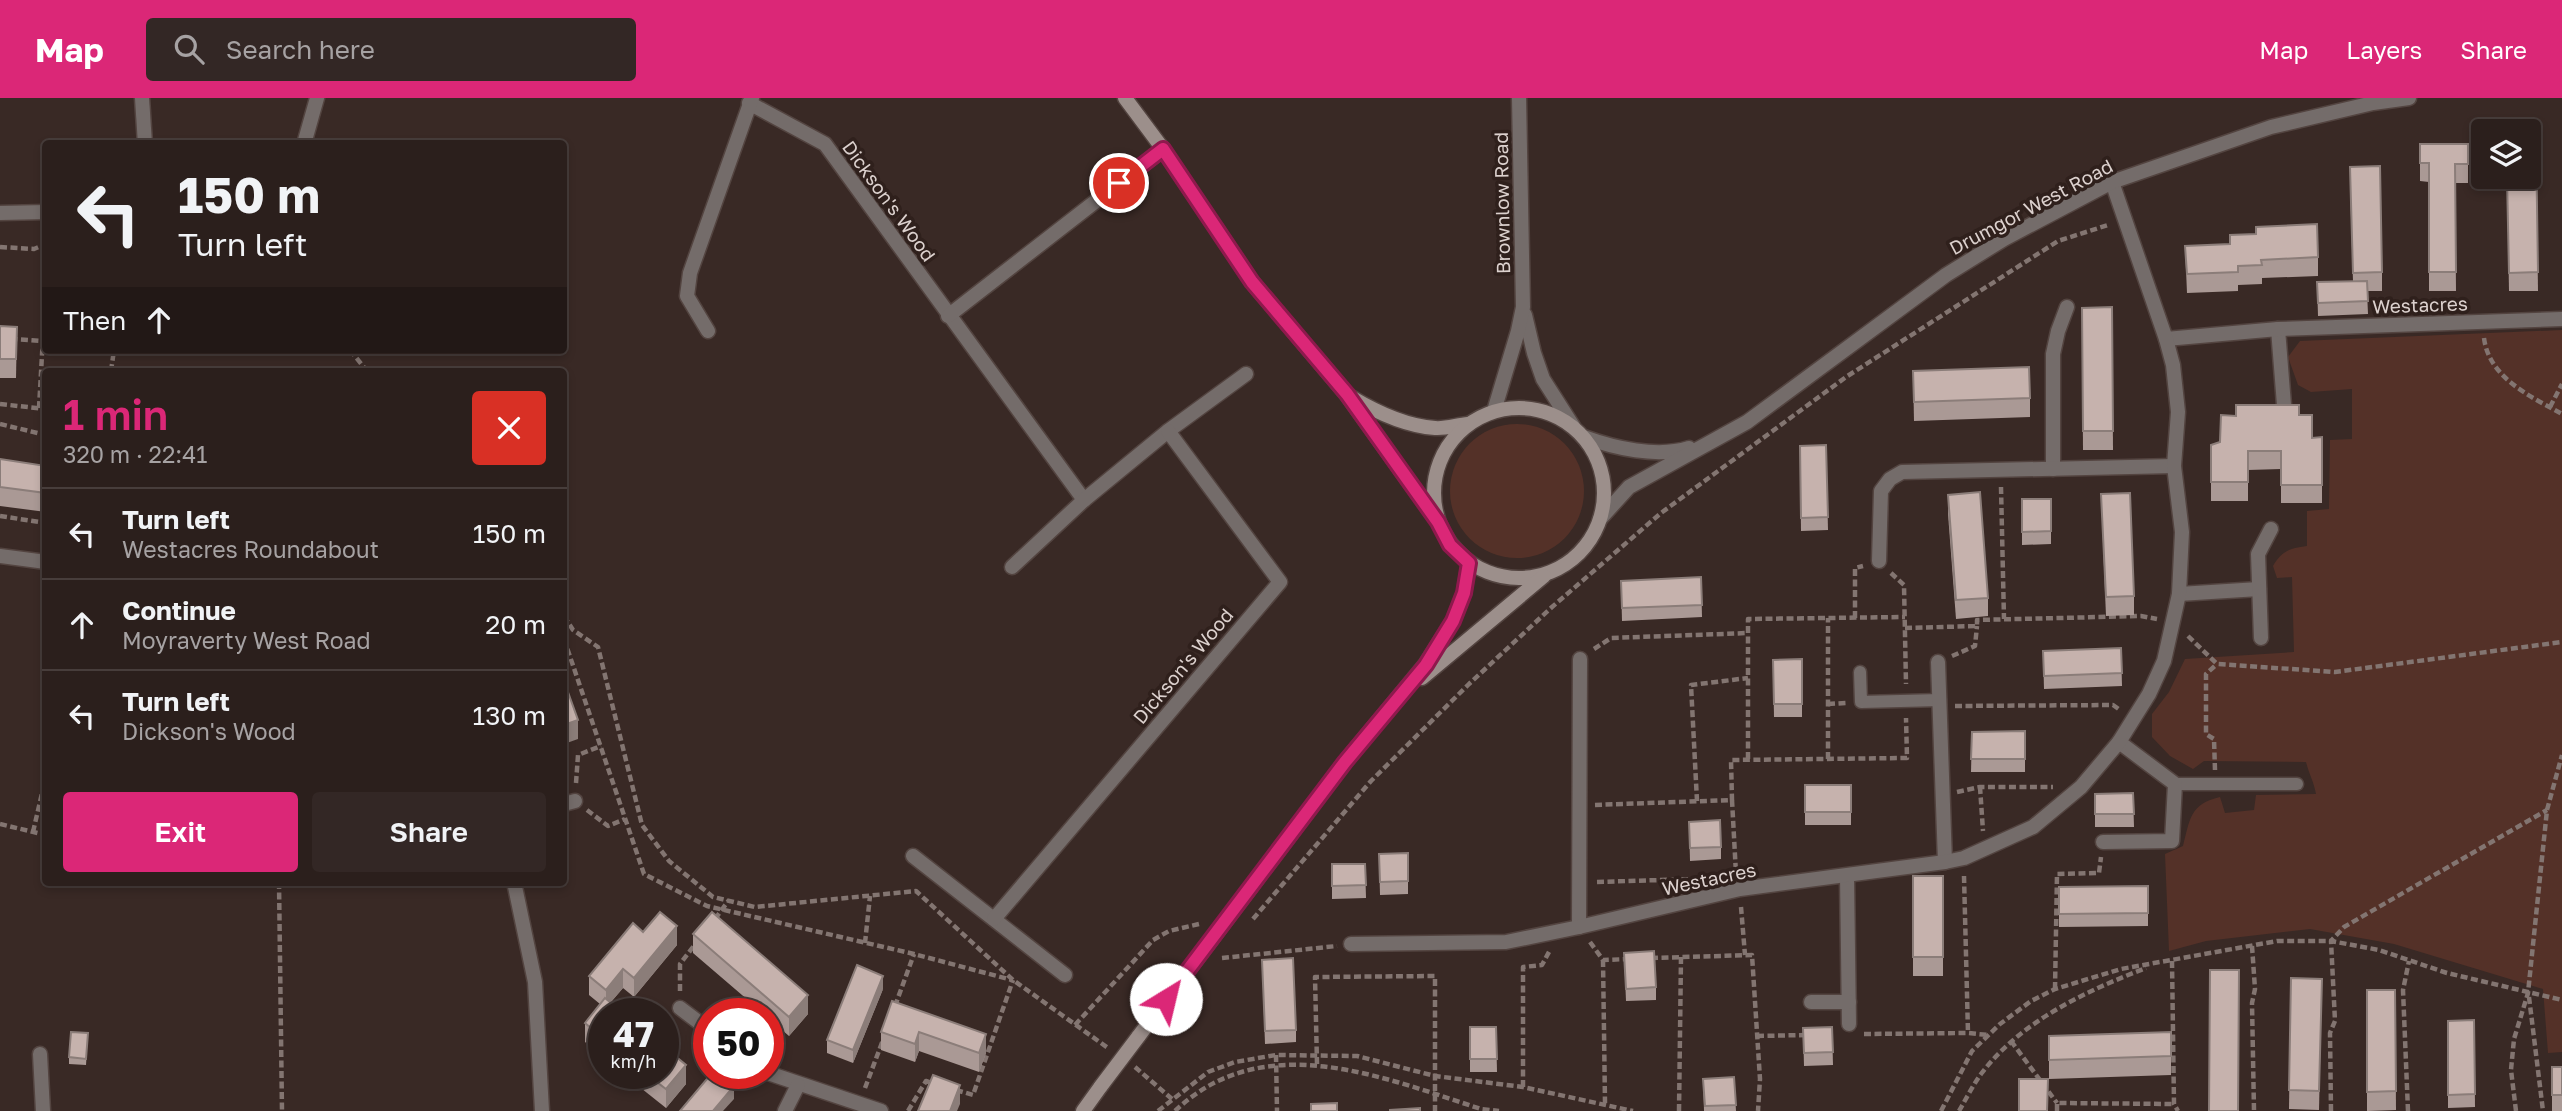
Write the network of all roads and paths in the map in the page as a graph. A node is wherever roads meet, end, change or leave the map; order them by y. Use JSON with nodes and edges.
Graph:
{"nodes":[{"id":1,"x":142,"y":98,"type":"edge"},
{"id":2,"x":317,"y":98,"type":"edge"},
{"id":3,"x":1125,"y":98,"type":"edge"},
{"id":4,"x":1519,"y":98,"type":"edge"},
{"id":5,"x":2409,"y":98,"type":"edge"},
{"id":6,"x":751,"y":100,"type":"edge"},
{"id":7,"x":145,"y":140,"type":"edge"},
{"id":8,"x":305,"y":140,"type":"edge"},
{"id":9,"x":1163,"y":149,"type":"junction"},
{"id":10,"x":2112,"y":182,"type":"junction"},
{"id":11,"x":42,"y":212,"type":"edge"},
{"id":12,"x":0,"y":213,"type":"edge"},
{"id":13,"x":2127,"y":225,"type":"junction"},
{"id":14,"x":42,"y":246,"type":"edge"},
{"id":15,"x":0,"y":247,"type":"edge"},
{"id":16,"x":1523,"y":307,"type":"junction"},
{"id":17,"x":2067,"y":307,"type":"dead end"},
{"id":18,"x":948,"y":316,"type":"junction"},
{"id":19,"x":2562,"y":319,"type":"edge"},
{"id":20,"x":2482,"y":323,"type":"junction"},
{"id":21,"x":2278,"y":328,"type":"junction"},
{"id":22,"x":708,"y":331,"type":"dead end"},
{"id":23,"x":0,"y":338,"type":"edge"},
{"id":24,"x":2166,"y":339,"type":"junction"},
{"id":25,"x":42,"y":341,"type":"joint"},
{"id":26,"x":353,"y":354,"type":"edge"},
{"id":27,"x":365,"y":368,"type":"edge"},
{"id":28,"x":1246,"y":374,"type":"dead end"},
{"id":29,"x":2562,"y":384,"type":"edge"},
{"id":30,"x":1347,"y":394,"type":"junction"},
{"id":31,"x":0,"y":404,"type":"edge"},
{"id":32,"x":2284,"y":405,"type":"edge"},
{"id":33,"x":2550,"y":407,"type":"junction"},
{"id":34,"x":39,"y":408,"type":"junction"},
{"id":35,"x":42,"y":408,"type":"edge"},
{"id":36,"x":1494,"y":411,"type":"junction"},
{"id":37,"x":2562,"y":414,"type":"edge"},
{"id":38,"x":1468,"y":424,"type":"junction"},
{"id":39,"x":0,"y":425,"type":"edge"},
{"id":40,"x":1168,"y":431,"type":"junction"},
{"id":41,"x":1578,"y":432,"type":"junction"},
{"id":42,"x":42,"y":434,"type":"edge"},
{"id":43,"x":1714,"y":440,"type":"junction"},
{"id":44,"x":2174,"y":466,"type":"junction"},
{"id":45,"x":2000,"y":470,"type":"junction"},
{"id":46,"x":2053,"y":470,"type":"junction"},
{"id":47,"x":1084,"y":500,"type":"junction"},
{"id":48,"x":0,"y":516,"type":"edge"},
{"id":49,"x":1600,"y":519,"type":"junction"},
{"id":50,"x":42,"y":522,"type":"edge"},
{"id":51,"x":1438,"y":522,"type":"junction"},
{"id":52,"x":2271,"y":529,"type":"dead end"},
{"id":53,"x":0,"y":556,"type":"edge"},
{"id":54,"x":42,"y":561,"type":"edge"},
{"id":55,"x":1879,"y":561,"type":"junction"},
{"id":56,"x":1469,"y":563,"type":"junction"},
{"id":57,"x":1012,"y":567,"type":"dead end"},
{"id":58,"x":1545,"y":574,"type":"junction"},
{"id":59,"x":2259,"y":589,"type":"junction"},
{"id":60,"x":2179,"y":594,"type":"junction"},
{"id":61,"x":1905,"y":617,"type":"junction"},
{"id":62,"x":1828,"y":618,"type":"junction"},
{"id":63,"x":1855,"y":618,"type":"junction"},
{"id":64,"x":2004,"y":619,"type":"junction"},
{"id":65,"x":567,"y":622,"type":"edge"},
{"id":66,"x":2172,"y":622,"type":"junction"},
{"id":67,"x":1977,"y":626,"type":"junction"},
{"id":68,"x":1905,"y":628,"type":"junction"},
{"id":69,"x":1748,"y":633,"type":"junction"},
{"id":70,"x":2261,"y":638,"type":"dead end"},
{"id":71,"x":2562,"y":642,"type":"edge"},
{"id":72,"x":567,"y":648,"type":"edge"},
{"id":73,"x":1580,"y":659,"type":"joint"},
{"id":74,"x":1938,"y":662,"type":"joint"},
{"id":75,"x":2217,"y":664,"type":"junction"},
{"id":76,"x":1860,"y":672,"type":"dead end"},
{"id":77,"x":1748,"y":678,"type":"junction"},
{"id":78,"x":1400,"y":696,"type":"junction"},
{"id":79,"x":1906,"y":701,"type":"junction"},
{"id":80,"x":1940,"y":703,"type":"junction"},
{"id":81,"x":2113,"y":705,"type":"dead end"},
{"id":82,"x":2119,"y":742,"type":"junction"},
{"id":83,"x":601,"y":746,"type":"junction"},
{"id":84,"x":2562,"y":755,"type":"edge"},
{"id":85,"x":1828,"y":758,"type":"junction"},
{"id":86,"x":1748,"y":760,"type":"junction"},
{"id":87,"x":2216,"y":784,"type":"junction"},
{"id":88,"x":2297,"y":784,"type":"dead end"},
{"id":89,"x":2175,"y":785,"type":"junction"},
{"id":90,"x":1980,"y":787,"type":"junction"},
{"id":91,"x":2081,"y":788,"type":"junction"},
{"id":92,"x":42,"y":793,"type":"edge"},
{"id":93,"x":1943,"y":795,"type":"junction"},
{"id":94,"x":1732,"y":800,"type":"junction"},
{"id":95,"x":1697,"y":801,"type":"junction"},
{"id":96,"x":569,"y":803,"type":"edge"},
{"id":97,"x":1580,"y":805,"type":"junction"},
{"id":98,"x":2547,"y":810,"type":"junction"},
{"id":99,"x":625,"y":819,"type":"junction"},
{"id":100,"x":0,"y":824,"type":"edge"},
{"id":101,"x":608,"y":826,"type":"dead end"},
{"id":102,"x":33,"y":832,"type":"junction"},
{"id":103,"x":42,"y":834,"type":"edge"},
{"id":104,"x":2103,"y":842,"type":"joint"},
{"id":105,"x":1983,"y":849,"type":"junction"},
{"id":106,"x":913,"y":856,"type":"dead end"},
{"id":107,"x":1964,"y":858,"type":"junction"},
{"id":108,"x":1945,"y":862,"type":"junction"},
{"id":109,"x":1847,"y":877,"type":"junction"},
{"id":110,"x":1695,"y":879,"type":"dead end"},
{"id":111,"x":1580,"y":882,"type":"junction"},
{"id":112,"x":279,"y":886,"type":"edge"},
{"id":113,"x":515,"y":886,"type":"edge"},
{"id":114,"x":1740,"y":889,"type":"junction"},
{"id":115,"x":870,"y":895,"type":"junction"},
{"id":116,"x":729,"y":900,"type":"junction"},
{"id":117,"x":723,"y":909,"type":"junction"},
{"id":118,"x":1228,"y":917,"type":"junction"},
{"id":119,"x":994,"y":919,"type":"junction"},
{"id":120,"x":714,"y":920,"type":"edge"},
{"id":121,"x":1247,"y":926,"type":"dead end"},
{"id":122,"x":1579,"y":927,"type":"junction"},
{"id":123,"x":1561,"y":931,"type":"junction"},
{"id":124,"x":2331,"y":941,"type":"junction"},
{"id":125,"x":697,"y":942,"type":"edge"},
{"id":126,"x":865,"y":943,"type":"junction"},
{"id":127,"x":1351,"y":944,"type":"joint"},
{"id":128,"x":2252,"y":946,"type":"junction"},
{"id":129,"x":1230,"y":947,"type":"dead end"},
{"id":130,"x":914,"y":954,"type":"junction"},
{"id":131,"x":1745,"y":955,"type":"junction"},
{"id":132,"x":1681,"y":957,"type":"junction"},
{"id":133,"x":1603,"y":960,"type":"junction"},
{"id":134,"x":2172,"y":961,"type":"junction"},
{"id":135,"x":2409,"y":961,"type":"junction"},
{"id":136,"x":2157,"y":964,"type":"junction"},
{"id":137,"x":1065,"y":975,"type":"dead end"},
{"id":138,"x":1013,"y":980,"type":"junction"},
{"id":139,"x":2055,"y":989,"type":"junction"},
{"id":140,"x":2528,"y":993,"type":"junction"},
{"id":141,"x":2562,"y":1000,"type":"edge"},
{"id":142,"x":1811,"y":1002,"type":"dead end"},
{"id":143,"x":1849,"y":1002,"type":"junction"},
{"id":144,"x":680,"y":1008,"type":"joint"},
{"id":145,"x":892,"y":1016,"type":"edge"},
{"id":146,"x":693,"y":1018,"type":"edge"},
{"id":147,"x":1849,"y":1024,"type":"dead end"},
{"id":148,"x":1075,"y":1026,"type":"junction"},
{"id":149,"x":887,"y":1028,"type":"edge"},
{"id":150,"x":1968,"y":1033,"type":"junction"},
{"id":151,"x":1863,"y":1034,"type":"dead end"},
{"id":152,"x":1811,"y":1035,"type":"edge"},
{"id":153,"x":1989,"y":1035,"type":"junction"},
{"id":154,"x":1758,"y":1036,"type":"junction"},
{"id":155,"x":2011,"y":1041,"type":"junction"},
{"id":156,"x":1114,"y":1053,"type":"dead end"},
{"id":157,"x":40,"y":1054,"type":"dead end"},
{"id":158,"x":1276,"y":1055,"type":"junction"},
{"id":159,"x":1318,"y":1055,"type":"junction"},
{"id":160,"x":1317,"y":1064,"type":"junction"},
{"id":161,"x":1134,"y":1066,"type":"dead end"},
{"id":162,"x":1276,"y":1066,"type":"junction"},
{"id":163,"x":1435,"y":1076,"type":"junction"},
{"id":164,"x":784,"y":1079,"type":"edge"},
{"id":165,"x":798,"y":1085,"type":"junction"},
{"id":166,"x":937,"y":1085,"type":"edge"},
{"id":167,"x":1523,"y":1087,"type":"junction"},
{"id":168,"x":949,"y":1088,"type":"edge"},
{"id":169,"x":1435,"y":1094,"type":"junction"},
{"id":170,"x":1172,"y":1099,"type":"junction"},
{"id":171,"x":860,"y":1102,"type":"junction"},
{"id":172,"x":1605,"y":1103,"type":"junction"},
{"id":173,"x":2057,"y":1103,"type":"junction"},
{"id":174,"x":2174,"y":1104,"type":"junction"},
{"id":175,"x":1162,"y":1110,"type":"edge"},
{"id":176,"x":43,"y":1111,"type":"edge"},
{"id":177,"x":282,"y":1111,"type":"edge"},
{"id":178,"x":542,"y":1111,"type":"edge"},
{"id":179,"x":785,"y":1111,"type":"edge"},
{"id":180,"x":881,"y":1111,"type":"edge"},
{"id":181,"x":908,"y":1111,"type":"edge"},
{"id":182,"x":1083,"y":1111,"type":"edge"},
{"id":183,"x":1175,"y":1111,"type":"edge"},
{"id":184,"x":1278,"y":1111,"type":"edge"},
{"id":185,"x":1435,"y":1111,"type":"edge"},
{"id":186,"x":1499,"y":1111,"type":"edge"},
{"id":187,"x":1633,"y":1111,"type":"edge"},
{"id":188,"x":1679,"y":1111,"type":"edge"},
{"id":189,"x":1758,"y":1111,"type":"edge"},
{"id":190,"x":1941,"y":1111,"type":"edge"},
{"id":191,"x":1959,"y":1111,"type":"edge"},
{"id":192,"x":2057,"y":1111,"type":"edge"},
{"id":193,"x":2178,"y":1111,"type":"edge"},
{"id":194,"x":2254,"y":1111,"type":"edge"},
{"id":195,"x":2331,"y":1111,"type":"edge"},
{"id":196,"x":2408,"y":1111,"type":"edge"},
{"id":197,"x":2516,"y":1111,"type":"edge"},
{"id":198,"x":2543,"y":1111,"type":"edge"}],
"edges":[{"from":1,"to":7,"type":"street"},
{"from":2,"to":8,"type":"street"},
{"from":3,"to":9,"type":"main road"},
{"from":4,"to":16,"type":"street","name":"Brownlow Road"},
{"from":5,"to":10,"type":"street","name":"Drumgor West Road"},
{"from":6,"to":18,"type":"street","name":"Dickson's Wood"},
{"from":6,"to":22,"type":"street","name":"Dickson's Wood"},
{"from":9,"to":18,"type":"street"},
{"from":9,"to":30,"type":"main road"},
{"from":10,"to":13,"type":"street","name":"Westacres"},
{"from":10,"to":43,"type":"street","name":"Drumgor West Road"},
{"from":11,"to":12,"type":"street"},
{"from":13,"to":24,"type":"street","name":"Westacres"},
{"from":13,"to":121,"type":"path"},
{"from":14,"to":15,"type":"path"},
{"from":16,"to":36,"type":"street","name":"Brownlow Road"},
{"from":16,"to":41,"type":"street","name":"Brownlow Road"},
{"from":17,"to":46,"type":"street"},
{"from":18,"to":47,"type":"street","name":"Dickson's Wood"},
{"from":19,"to":20,"type":"street","name":"Westacres"},
{"from":20,"to":21,"type":"street","name":"Westacres"},
{"from":20,"to":33,"type":"path"},
{"from":21,"to":24,"type":"street","name":"Westacres"},
{"from":21,"to":32,"type":"street"},
{"from":23,"to":25,"type":"path"},
{"from":24,"to":44,"type":"street","name":"Westacres"},
{"from":25,"to":34,"type":"path"},
{"from":26,"to":27,"type":"path"},
{"from":28,"to":40,"type":"street"},
{"from":29,"to":33,"type":"path"},
{"from":30,"to":38,"type":"main road"},
{"from":30,"to":51,"type":"main road"},
{"from":31,"to":34,"type":"path"},
{"from":33,"to":37,"type":"path"},
{"from":34,"to":35,"type":"path"},
{"from":36,"to":38,"type":"main road"},
{"from":36,"to":41,"type":"main road"},
{"from":38,"to":51,"type":"main road"},
{"from":39,"to":42,"type":"path"},
{"from":40,"to":47,"type":"street"},
{"from":40,"to":119,"type":"street","name":"Dickson's Wood"},
{"from":41,"to":43,"type":"street","name":"Drumgor West Road"},
{"from":41,"to":49,"type":"main road"},
{"from":43,"to":49,"type":"street","name":"Drumgor West Road"},
{"from":44,"to":46,"type":"street"},
{"from":44,"to":60,"type":"street","name":"Westacres"},
{"from":45,"to":46,"type":"street"},
{"from":45,"to":55,"type":"street"},
{"from":45,"to":64,"type":"path"},
{"from":47,"to":57,"type":"street"},
{"from":48,"to":50,"type":"path"},
{"from":49,"to":58,"type":"main road"},
{"from":51,"to":56,"type":"main road"},
{"from":52,"to":59,"type":"street"},
{"from":53,"to":54,"type":"street"},
{"from":55,"to":61,"type":"path"},
{"from":55,"to":63,"type":"path"},
{"from":56,"to":58,"type":"main road"},
{"from":56,"to":78,"type":"main road"},
{"from":58,"to":78,"type":"main road"},
{"from":59,"to":60,"type":"street"},
{"from":59,"to":70,"type":"street"},
{"from":60,"to":66,"type":"street","name":"Westacres"},
{"from":61,"to":63,"type":"path"},
{"from":61,"to":68,"type":"path"},
{"from":62,"to":63,"type":"path"},
{"from":62,"to":69,"type":"path"},
{"from":62,"to":85,"type":"path"},
{"from":64,"to":66,"type":"path"},
{"from":64,"to":67,"type":"path"},
{"from":65,"to":116,"type":"path"},
{"from":66,"to":75,"type":"path"},
{"from":66,"to":82,"type":"street","name":"Westacres"},
{"from":67,"to":68,"type":"path"},
{"from":67,"to":74,"type":"path"},
{"from":68,"to":79,"type":"path"},
{"from":69,"to":73,"type":"path"},
{"from":69,"to":77,"type":"path"},
{"from":71,"to":75,"type":"path"},
{"from":72,"to":83,"type":"path"},
{"from":73,"to":97,"type":"street"},
{"from":74,"to":80,"type":"street"},
{"from":75,"to":87,"type":"path"},
{"from":76,"to":79,"type":"lane"},
{"from":77,"to":86,"type":"path"},
{"from":77,"to":95,"type":"path"},
{"from":78,"to":118,"type":"main road"},
{"from":79,"to":80,"type":"lane"},
{"from":79,"to":85,"type":"path"},
{"from":80,"to":81,"type":"path"},
{"from":80,"to":93,"type":"street"},
{"from":82,"to":89,"type":"street"},
{"from":82,"to":91,"type":"street","name":"Westacres"},
{"from":83,"to":96,"type":"path"},
{"from":83,"to":99,"type":"path"},
{"from":84,"to":98,"type":"path"},
{"from":85,"to":86,"type":"path"},
{"from":86,"to":94,"type":"path"},
{"from":87,"to":88,"type":"lane"},
{"from":87,"to":89,"type":"lane"},
{"from":89,"to":104,"type":"street"},
{"from":90,"to":91,"type":"path"},
{"from":90,"to":93,"type":"path"},
{"from":90,"to":105,"type":"path"},
{"from":91,"to":105,"type":"street","name":"Westacres"},
{"from":92,"to":102,"type":"path"},
{"from":93,"to":108,"type":"street"},
{"from":94,"to":95,"type":"path"},
{"from":94,"to":114,"type":"path"},
{"from":95,"to":97,"type":"path"},
{"from":97,"to":111,"type":"street"},
{"from":98,"to":124,"type":"path"},
{"from":98,"to":140,"type":"path"},
{"from":99,"to":101,"type":"path"},
{"from":99,"to":117,"type":"path"},
{"from":100,"to":102,"type":"path"},
{"from":102,"to":103,"type":"path"},
{"from":104,"to":139,"type":"path"},
{"from":105,"to":107,"type":"street","name":"Westacres"},
{"from":106,"to":119,"type":"street"},
{"from":107,"to":108,"type":"street","name":"Westacres"},
{"from":107,"to":150,"type":"path"},
{"from":108,"to":109,"type":"street","name":"Westacres"},
{"from":109,"to":114,"type":"street","name":"Westacres"},
{"from":109,"to":143,"type":"street"},
{"from":110,"to":111,"type":"path"},
{"from":111,"to":122,"type":"street"},
{"from":112,"to":177,"type":"path"},
{"from":113,"to":178,"type":"street"},
{"from":114,"to":122,"type":"street","name":"Westacres"},
{"from":114,"to":131,"type":"path"},
{"from":115,"to":116,"type":"path"},
{"from":115,"to":126,"type":"path"},
{"from":115,"to":138,"type":"path"},
{"from":116,"to":117,"type":"path"},
{"from":117,"to":120,"type":"path"},
{"from":117,"to":126,"type":"path"},
{"from":118,"to":148,"type":"path"},
{"from":118,"to":182,"type":"main road","bridge":true},
{"from":119,"to":137,"type":"street"},
{"from":122,"to":123,"type":"street","name":"Westacres"},
{"from":122,"to":133,"type":"path"},
{"from":123,"to":127,"type":"street","name":"Westacres"},
{"from":123,"to":167,"type":"path"},
{"from":124,"to":128,"type":"path"},
{"from":124,"to":135,"type":"path"},
{"from":124,"to":195,"type":"path"},
{"from":125,"to":144,"type":"path"},
{"from":126,"to":130,"type":"path"},
{"from":127,"to":129,"type":"path"},
{"from":128,"to":134,"type":"path"},
{"from":128,"to":194,"type":"path"},
{"from":130,"to":138,"type":"path"},
{"from":130,"to":145,"type":"path"},
{"from":131,"to":132,"type":"path"},
{"from":131,"to":154,"type":"path"},
{"from":132,"to":133,"type":"path"},
{"from":132,"to":188,"type":"path"},
{"from":133,"to":172,"type":"path"},
{"from":134,"to":136,"type":"path"},
{"from":134,"to":174,"type":"path"},
{"from":135,"to":140,"type":"path"},
{"from":135,"to":196,"type":"path"},
{"from":136,"to":139,"type":"path"},
{"from":136,"to":155,"type":"path"},
{"from":138,"to":148,"type":"path"},
{"from":138,"to":168,"type":"path"},
{"from":139,"to":153,"type":"path"},
{"from":140,"to":141,"type":"path"},
{"from":140,"to":197,"type":"path"},
{"from":140,"to":198,"type":"path"},
{"from":142,"to":143,"type":"street"},
{"from":143,"to":147,"type":"street"},
{"from":144,"to":146,"type":"street"},
{"from":148,"to":156,"type":"path"},
{"from":149,"to":171,"type":"path"},
{"from":150,"to":151,"type":"path"},
{"from":150,"to":153,"type":"path"},
{"from":152,"to":154,"type":"path"},
{"from":153,"to":190,"type":"path"},
{"from":154,"to":189,"type":"path"},
{"from":155,"to":173,"type":"path"},
{"from":155,"to":191,"type":"path"},
{"from":157,"to":176,"type":"street"},
{"from":158,"to":159,"type":"path"},
{"from":158,"to":162,"type":"path"},
{"from":158,"to":170,"type":"path"},
{"from":159,"to":160,"type":"path"},
{"from":159,"to":163,"type":"path"},
{"from":159,"to":163,"type":"path"},
{"from":160,"to":162,"type":"path"},
{"from":160,"to":169,"type":"path"},
{"from":161,"to":170,"type":"path"},
{"from":162,"to":183,"type":"path"},
{"from":162,"to":184,"type":"path"},
{"from":163,"to":167,"type":"path"},
{"from":163,"to":169,"type":"path"},
{"from":164,"to":165,"type":"street"},
{"from":165,"to":171,"type":"street"},
{"from":165,"to":179,"type":"street"},
{"from":166,"to":181,"type":"path"},
{"from":167,"to":172,"type":"path"},
{"from":169,"to":185,"type":"path"},
{"from":169,"to":186,"type":"path"},
{"from":170,"to":175,"type":"path"},
{"from":171,"to":180,"type":"street"},
{"from":172,"to":187,"type":"path"},
{"from":173,"to":174,"type":"path"},
{"from":173,"to":192,"type":"path"},
{"from":174,"to":193,"type":"path"}]}
